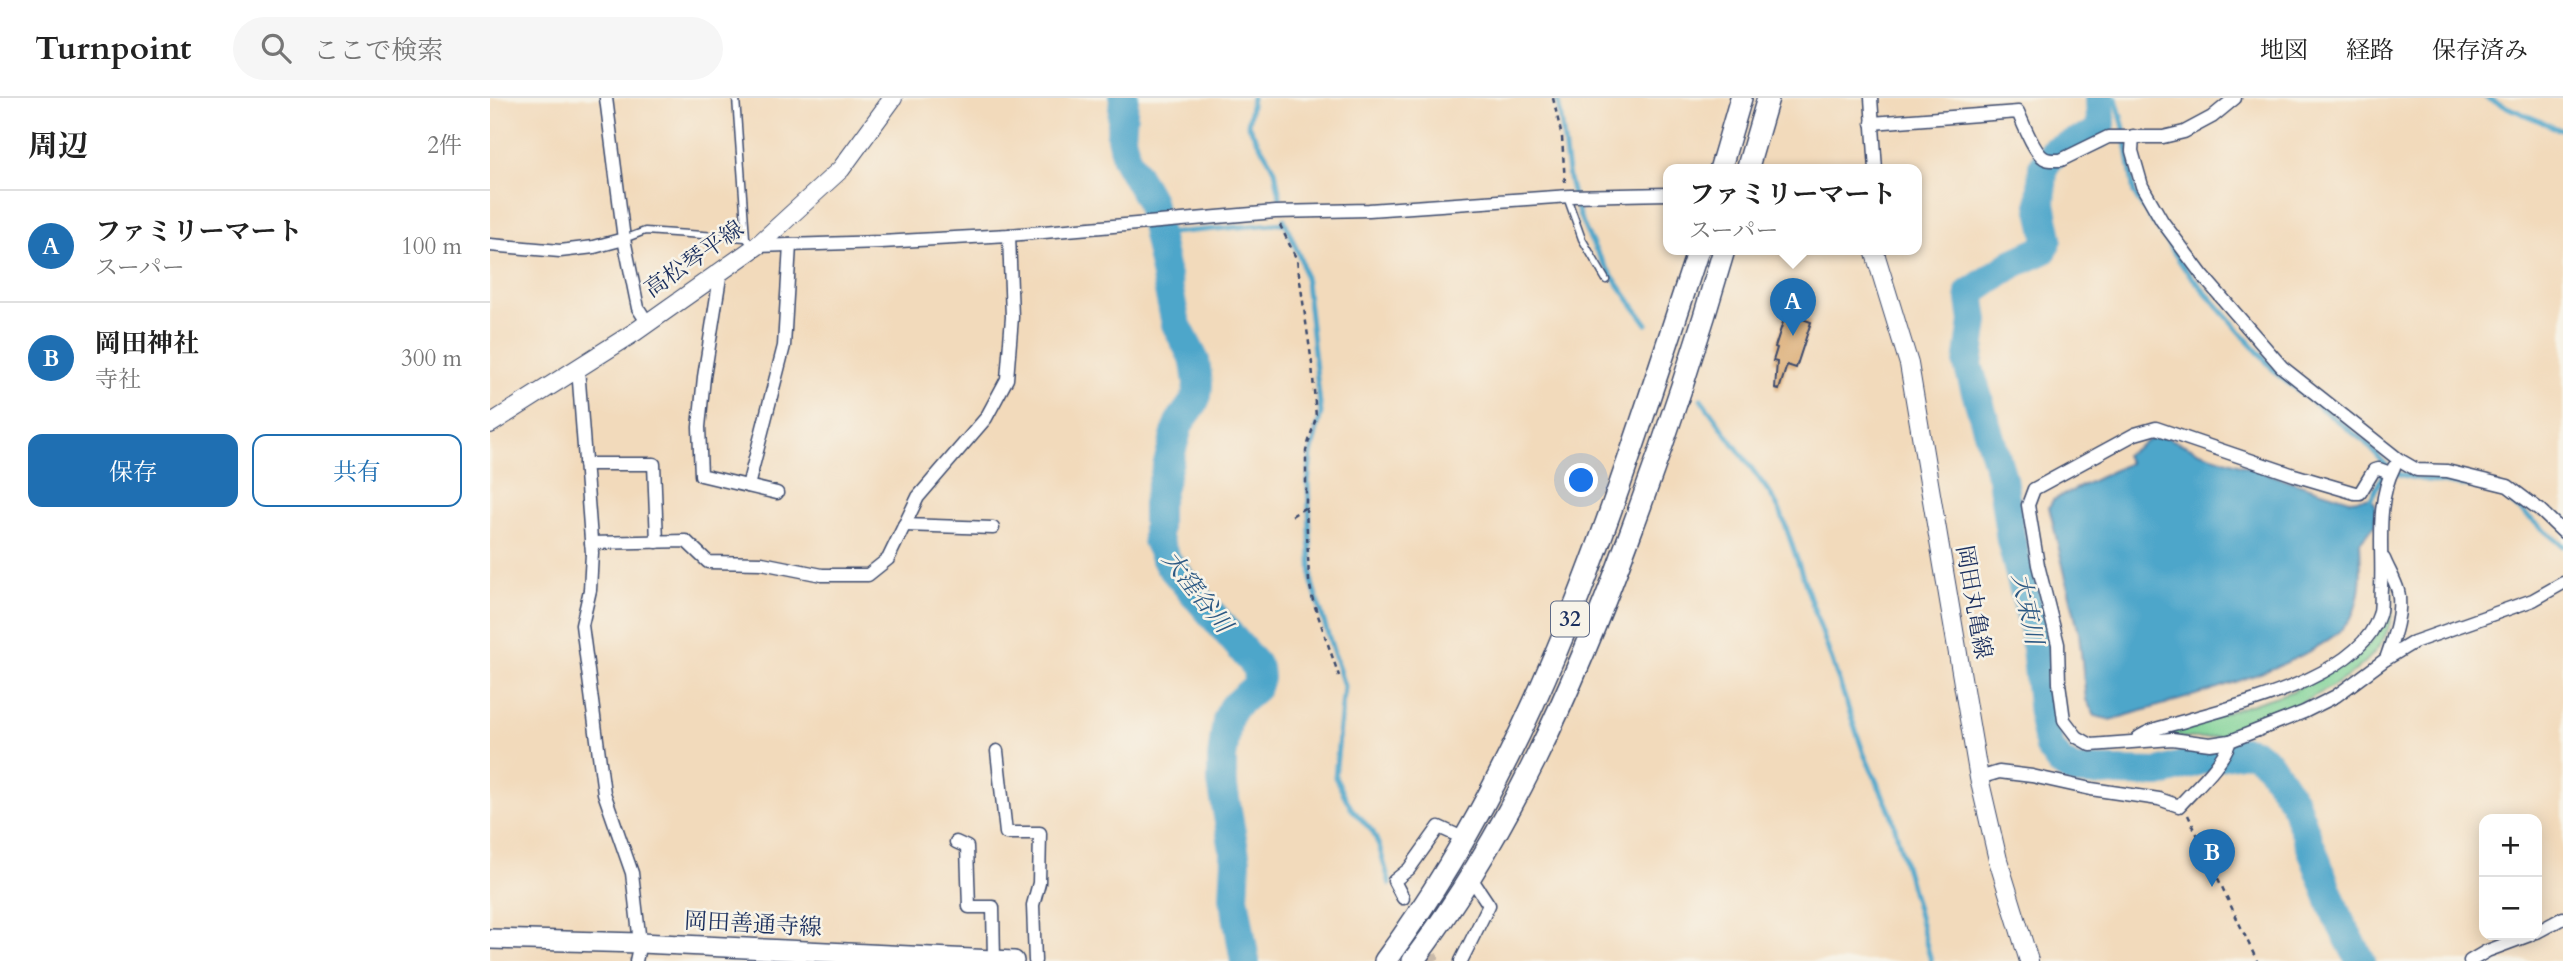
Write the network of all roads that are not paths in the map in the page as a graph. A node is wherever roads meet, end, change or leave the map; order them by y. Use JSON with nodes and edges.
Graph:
{"nodes":[{"id":1,"x":606,"y":98,"type":"edge"},
{"id":2,"x":736,"y":98,"type":"edge"},
{"id":3,"x":893,"y":98,"type":"edge"},
{"id":4,"x":1741,"y":98,"type":"edge"},
{"id":5,"x":1768,"y":98,"type":"edge"},
{"id":6,"x":1871,"y":98,"type":"edge"},
{"id":7,"x":2235,"y":98,"type":"edge"},
{"id":8,"x":1872,"y":123,"type":"junction"},
{"id":9,"x":2127,"y":137,"type":"junction"},
{"id":10,"x":1722,"y":164,"type":"edge"},
{"id":11,"x":1749,"y":164,"type":"edge"},
{"id":12,"x":1875,"y":164,"type":"edge"},
{"id":13,"x":1663,"y":194,"type":"edge"},
{"id":14,"x":1572,"y":196,"type":"junction"},
{"id":15,"x":1009,"y":235,"type":"junction"},
{"id":16,"x":624,"y":239,"type":"junction"},
{"id":17,"x":752,"y":244,"type":"junction"},
{"id":18,"x":490,"y":245,"type":"edge"},
{"id":19,"x":790,"y":245,"type":"junction"},
{"id":20,"x":1696,"y":255,"type":"edge"},
{"id":21,"x":1722,"y":255,"type":"edge"},
{"id":22,"x":1876,"y":255,"type":"edge"},
{"id":23,"x":721,"y":271,"type":"junction"},
{"id":24,"x":1606,"y":280,"type":"dead end"},
{"id":25,"x":647,"y":322,"type":"junction"},
{"id":26,"x":578,"y":368,"type":"junction"},
{"id":27,"x":490,"y":424,"type":"edge"},
{"id":28,"x":585,"y":464,"type":"junction"},
{"id":29,"x":2390,"y":469,"type":"junction"},
{"id":30,"x":748,"y":486,"type":"junction"},
{"id":31,"x":777,"y":494,"type":"dead end"},
{"id":32,"x":904,"y":525,"type":"junction"},
{"id":33,"x":993,"y":528,"type":"dead end"},
{"id":34,"x":2563,"y":532,"type":"edge"},
{"id":35,"x":657,"y":542,"type":"junction"},
{"id":36,"x":591,"y":543,"type":"junction"},
{"id":37,"x":2382,"y":555,"type":"junction"},
{"id":38,"x":2563,"y":583,"type":"edge"},
{"id":39,"x":2386,"y":659,"type":"junction"},
{"id":40,"x":2136,"y":741,"type":"junction"},
{"id":41,"x":2229,"y":745,"type":"junction"},
{"id":42,"x":997,"y":751,"type":"dead end"},
{"id":43,"x":1979,"y":778,"type":"junction"},
{"id":44,"x":1465,"y":839,"type":"junction"},
{"id":45,"x":956,"y":842,"type":"dead end"},
{"id":46,"x":1471,"y":878,"type":"junction"},
{"id":47,"x":1403,"y":898,"type":"dead end"},
{"id":48,"x":2563,"y":918,"type":"edge"},
{"id":49,"x":2542,"y":929,"type":"edge"},
{"id":50,"x":490,"y":939,"type":"edge"},
{"id":51,"x":2517,"y":940,"type":"edge"},
{"id":52,"x":638,"y":952,"type":"edge"},
{"id":53,"x":874,"y":958,"type":"edge"},
{"id":54,"x":944,"y":959,"type":"edge"},
{"id":55,"x":994,"y":960,"type":"edge"},
{"id":56,"x":1014,"y":961,"type":"edge"},
{"id":57,"x":1035,"y":961,"type":"edge"},
{"id":58,"x":1385,"y":961,"type":"edge"},
{"id":59,"x":1413,"y":961,"type":"edge"},
{"id":60,"x":1461,"y":961,"type":"edge"},
{"id":61,"x":2029,"y":961,"type":"edge"},
{"id":62,"x":2470,"y":961,"type":"edge"}],
"edges":[{"from":1,"to":16,"type":"street"},
{"from":2,"to":17,"type":"lane"},
{"from":3,"to":17,"type":"main road","name":"高松琴平線"},
{"from":4,"to":10,"type":"highway"},
{"from":5,"to":11,"type":"highway"},
{"from":6,"to":8,"type":"street"},
{"from":7,"to":9,"type":"street"},
{"from":8,"to":9,"type":"street"},
{"from":8,"to":12,"type":"street"},
{"from":9,"to":29,"type":"street"},
{"from":13,"to":14,"type":"street"},
{"from":14,"to":15,"type":"street"},
{"from":14,"to":24,"type":"lane"},
{"from":15,"to":19,"type":"street"},
{"from":15,"to":32,"type":"street"},
{"from":16,"to":17,"type":"lane"},
{"from":16,"to":18,"type":"street"},
{"from":16,"to":25,"type":"street"},
{"from":17,"to":19,"type":"street"},
{"from":17,"to":23,"type":"main road","name":"高松琴平線"},
{"from":19,"to":30,"type":"street"},
{"from":20,"to":44,"type":"highway","number":"32"},
{"from":21,"to":46,"type":"highway","number":"32"},
{"from":22,"to":43,"type":"main road","name":"岡田丸亀線"},
{"from":23,"to":25,"type":"main road","name":"高松琴平線"},
{"from":23,"to":30,"type":"street"},
{"from":25,"to":26,"type":"main road","name":"高松琴平線"},
{"from":26,"to":27,"type":"main road","name":"高松琴平線"},
{"from":26,"to":28,"type":"street"},
{"from":28,"to":35,"type":"street"},
{"from":28,"to":36,"type":"street"},
{"from":29,"to":34,"type":"street"},
{"from":29,"to":37,"type":"street"},
{"from":29,"to":40,"type":"street"},
{"from":30,"to":31,"type":"street"},
{"from":32,"to":33,"type":"street"},
{"from":32,"to":35,"type":"street"},
{"from":35,"to":36,"type":"street"},
{"from":36,"to":52,"type":"street"},
{"from":37,"to":39,"type":"street"},
{"from":37,"to":40,"type":"street"},
{"from":38,"to":39,"type":"street"},
{"from":39,"to":41,"type":"street"},
{"from":40,"to":41,"type":"street"},
{"from":41,"to":43,"type":"street"},
{"from":42,"to":57,"type":"street"},
{"from":43,"to":61,"type":"main road","name":"岡田丸亀線"},
{"from":44,"to":47,"type":"street"},
{"from":44,"to":58,"type":"highway","number":"32"},
{"from":45,"to":55,"type":"street"},
{"from":46,"to":59,"type":"highway","number":"32"},
{"from":46,"to":60,"type":"street"},
{"from":48,"to":49,"type":"street"},
{"from":50,"to":52,"type":"main road","name":"岡田善通寺線"},
{"from":51,"to":62,"type":"street"},
{"from":52,"to":53,"type":"main road","name":"岡田善通寺線"},
{"from":53,"to":54,"type":"main road","name":"岡田善通寺線"},
{"from":54,"to":55,"type":"main road","name":"岡田善通寺線"},
{"from":55,"to":56,"type":"main road","name":"岡田善通寺線"}]}
